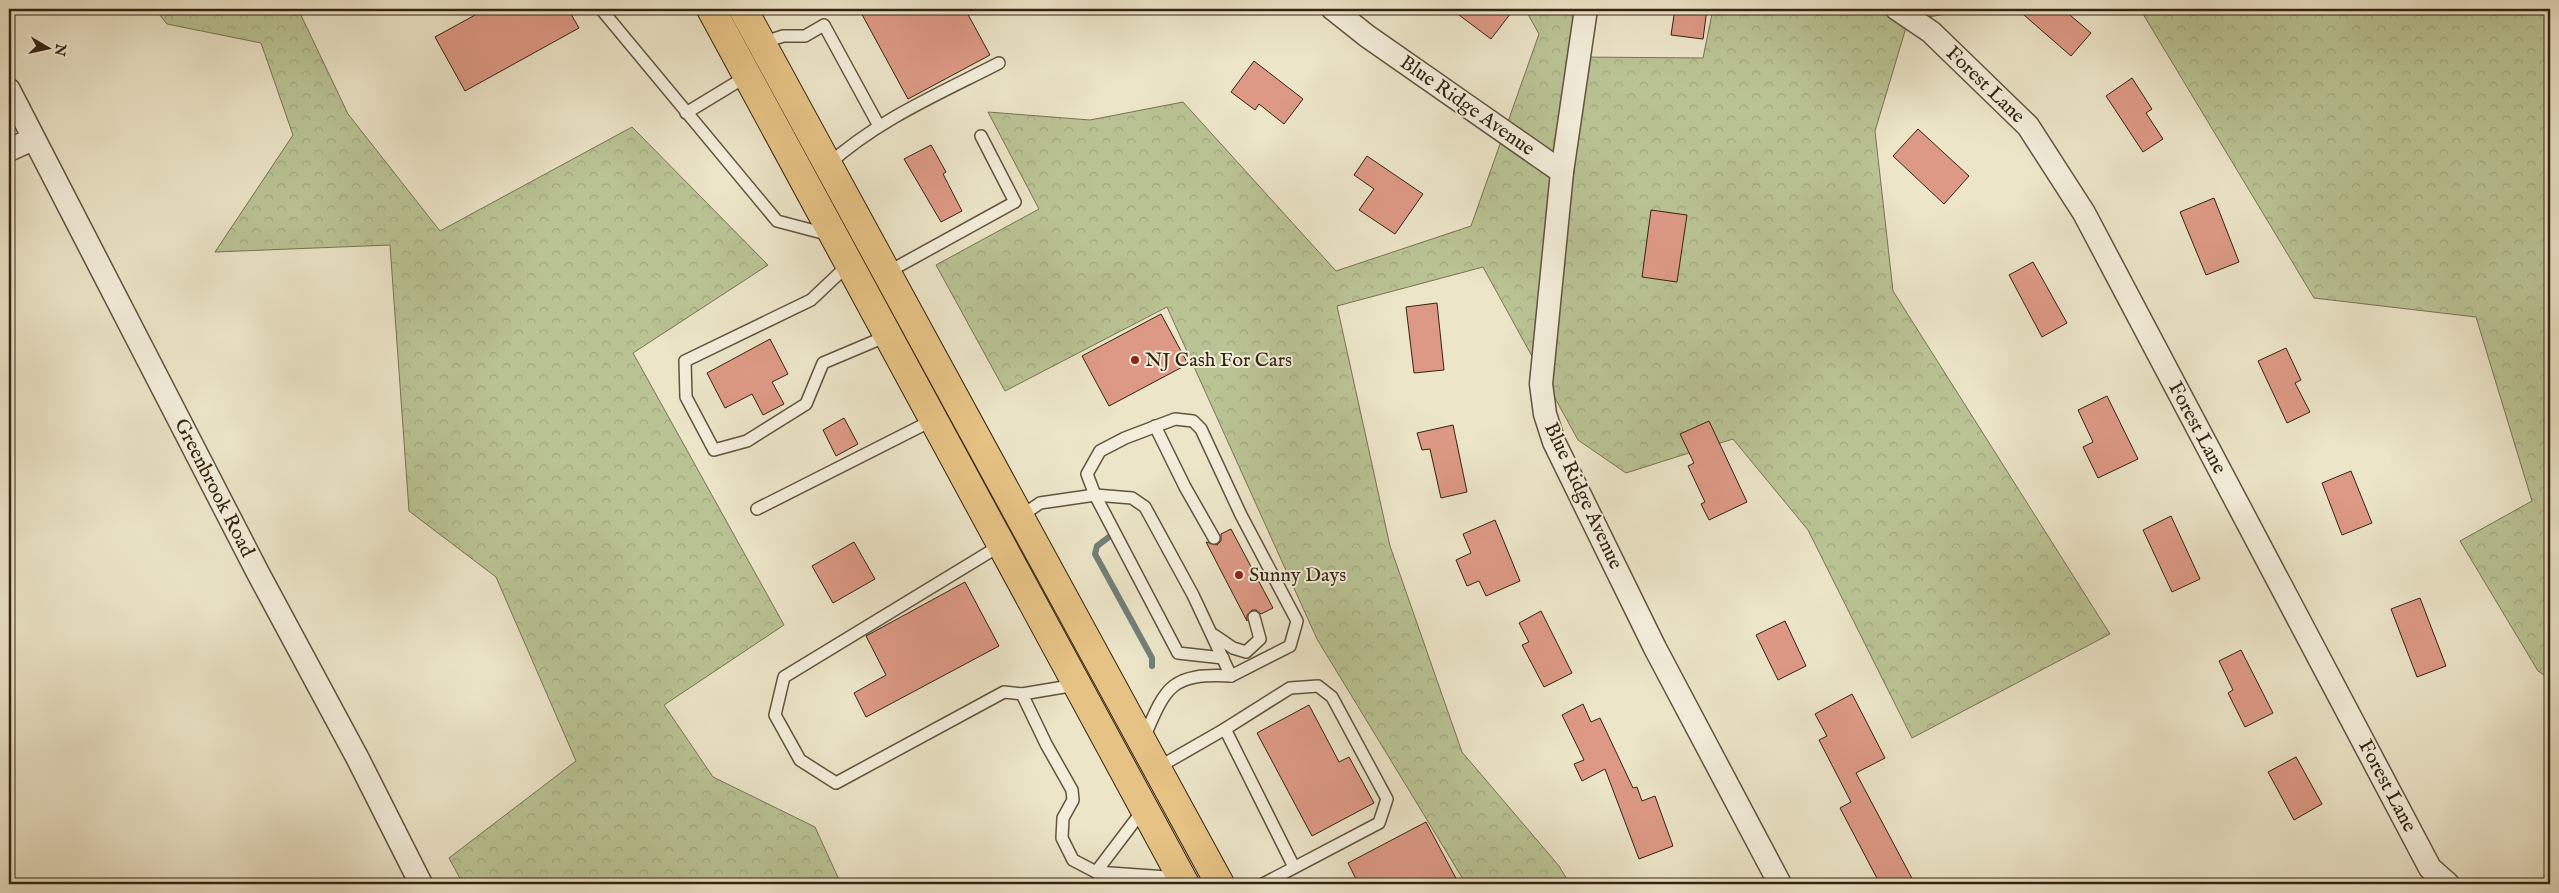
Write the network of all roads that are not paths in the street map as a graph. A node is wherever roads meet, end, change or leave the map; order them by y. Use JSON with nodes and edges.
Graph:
{"nodes":[{"id":1,"x":601,"y":9,"type":"edge"},
{"id":2,"x":711,"y":9,"type":"edge"},
{"id":3,"x":743,"y":9,"type":"edge"},
{"id":4,"x":1333,"y":9,"type":"edge"},
{"id":5,"x":1586,"y":9,"type":"edge"},
{"id":6,"x":1897,"y":9,"type":"edge"},
{"id":7,"x":762,"y":43,"type":"junction"},
{"id":8,"x":1000,"y":62,"type":"dead end"},
{"id":9,"x":747,"y":76,"type":"junction"},
{"id":10,"x":9,"y":90,"type":"edge"},
{"id":11,"x":686,"y":114,"type":"junction"},
{"id":12,"x":879,"y":126,"type":"junction"},
{"id":13,"x":981,"y":136,"type":"dead end"},
{"id":14,"x":33,"y":139,"type":"junction"},
{"id":15,"x":9,"y":150,"type":"edge"},
{"id":16,"x":828,"y":165,"type":"junction"},
{"id":17,"x":1562,"y":172,"type":"junction"},
{"id":18,"x":834,"y":235,"type":"junction"},
{"id":19,"x":849,"y":264,"type":"junction"},
{"id":20,"x":886,"y":273,"type":"junction"},
{"id":21,"x":887,"y":336,"type":"junction"},
{"id":22,"x":933,"y":420,"type":"junction"},
{"id":23,"x":1155,"y":426,"type":"junction"},
{"id":24,"x":1094,"y":495,"type":"junction"},
{"id":25,"x":757,"y":509,"type":"dead end"},
{"id":26,"x":1019,"y":518,"type":"junction"},
{"id":27,"x":1214,"y":538,"type":"dead end"},
{"id":28,"x":1001,"y":545,"type":"junction"},
{"id":29,"x":1254,"y":617,"type":"dead end"},
{"id":30,"x":1212,"y":634,"type":"junction"},
{"id":31,"x":1223,"y":658,"type":"junction"},
{"id":32,"x":1231,"y":676,"type":"junction"},
{"id":33,"x":1076,"y":685,"type":"junction"},
{"id":34,"x":1022,"y":694,"type":"junction"},
{"id":35,"x":1225,"y":729,"type":"junction"},
{"id":36,"x":1142,"y":742,"type":"junction"},
{"id":37,"x":1157,"y":768,"type":"junction"},
{"id":38,"x":1144,"y":810,"type":"junction"},
{"id":39,"x":1294,"y":867,"type":"junction"},
{"id":40,"x":1096,"y":872,"type":"junction"},
{"id":41,"x":1183,"y":881,"type":"edge"},
{"id":42,"x":420,"y":884,"type":"edge"},
{"id":43,"x":1220,"y":884,"type":"edge"},
{"id":44,"x":1263,"y":884,"type":"edge"},
{"id":45,"x":1780,"y":884,"type":"edge"},
{"id":46,"x":2448,"y":884,"type":"edge"}],
"edges":[{"from":1,"to":11,"type":"lane"},
{"from":2,"to":9,"type":"highway"},
{"from":3,"to":7,"type":"highway"},
{"from":4,"to":17,"type":"street","name":"Blue Ridge Avenue"},
{"from":5,"to":17,"type":"street"},
{"from":6,"to":46,"type":"street","name":"Forest Lane"},
{"from":7,"to":12,"type":"lane"},
{"from":7,"to":16,"type":"highway"},
{"from":8,"to":12,"type":"lane"},
{"from":9,"to":11,"type":"lane"},
{"from":9,"to":18,"type":"highway"},
{"from":10,"to":14,"type":"street","name":"Greenbrook Road"},
{"from":11,"to":18,"type":"lane"},
{"from":12,"to":16,"type":"lane"},
{"from":13,"to":20,"type":"lane"},
{"from":14,"to":15,"type":"street"},
{"from":14,"to":42,"type":"street","name":"Greenbrook Road"},
{"from":16,"to":20,"type":"highway"},
{"from":17,"to":45,"type":"street","name":"Blue Ridge Avenue"},
{"from":18,"to":19,"type":"highway"},
{"from":19,"to":21,"type":"highway"},
{"from":19,"to":21,"type":"lane"},
{"from":20,"to":26,"type":"highway"},
{"from":21,"to":22,"type":"highway"},
{"from":22,"to":25,"type":"lane"},
{"from":22,"to":28,"type":"highway"},
{"from":23,"to":24,"type":"lane"},
{"from":23,"to":27,"type":"lane"},
{"from":23,"to":32,"type":"lane"},
{"from":24,"to":26,"type":"lane"},
{"from":24,"to":30,"type":"lane"},
{"from":24,"to":31,"type":"lane"},
{"from":26,"to":36,"type":"highway"},
{"from":28,"to":33,"type":"highway"},
{"from":28,"to":34,"type":"lane"},
{"from":29,"to":30,"type":"lane"},
{"from":30,"to":31,"type":"lane"},
{"from":31,"to":32,"type":"lane"},
{"from":32,"to":36,"type":"lane"},
{"from":33,"to":34,"type":"lane"},
{"from":33,"to":38,"type":"highway"},
{"from":34,"to":40,"type":"lane"},
{"from":35,"to":37,"type":"lane"},
{"from":35,"to":39,"type":"lane"},
{"from":35,"to":39,"type":"lane"},
{"from":36,"to":37,"type":"highway"},
{"from":37,"to":43,"type":"highway"},
{"from":38,"to":40,"type":"lane"},
{"from":38,"to":41,"type":"highway"},
{"from":39,"to":44,"type":"lane"},
{"from":40,"to":41,"type":"lane"}]}
